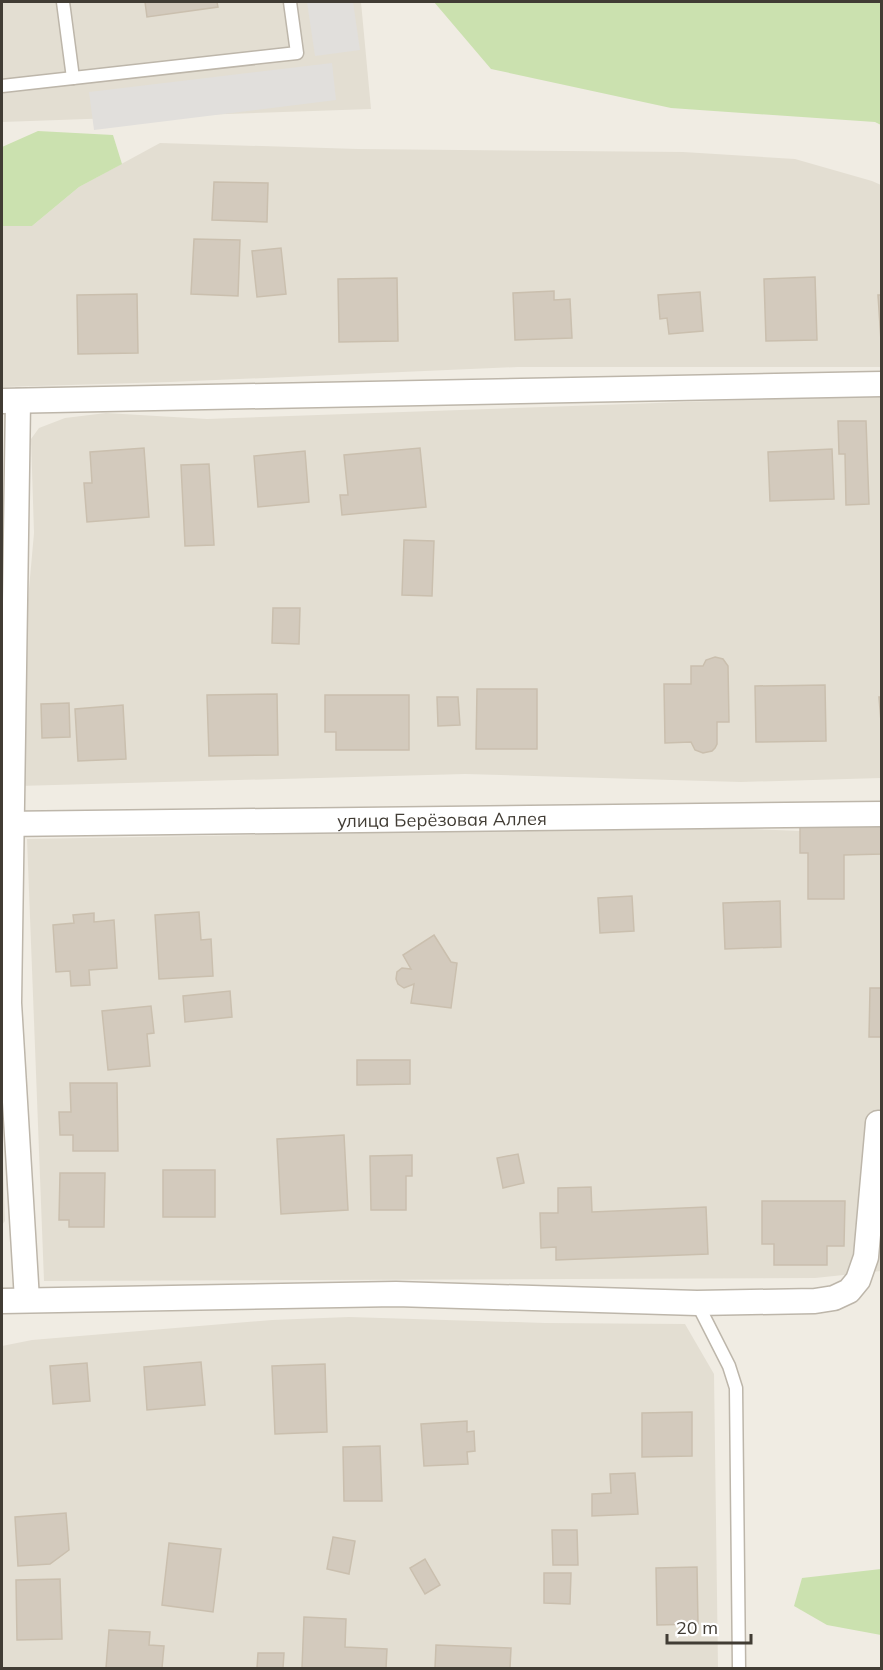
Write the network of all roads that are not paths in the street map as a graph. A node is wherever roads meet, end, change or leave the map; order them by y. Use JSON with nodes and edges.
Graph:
{"nodes":[{"id":1,"x":63,"y":2,"type":"edge"},
{"id":2,"x":290,"y":2,"type":"edge"},
{"id":3,"x":73,"y":78,"type":"junction"},
{"id":4,"x":2,"y":86,"type":"edge"},
{"id":5,"x":882,"y":384,"type":"edge"},
{"id":6,"x":10,"y":401,"type":"edge"},
{"id":7,"x":882,"y":814,"type":"edge"},
{"id":8,"x":6,"y":824,"type":"edge"},
{"id":9,"x":878,"y":1124,"type":"dead end"},
{"id":10,"x":27,"y":1299,"type":"junction"},
{"id":11,"x":2,"y":1301,"type":"edge"},
{"id":12,"x":697,"y":1303,"type":"junction"},
{"id":13,"x":739,"y":1668,"type":"edge"}],
"edges":[{"from":1,"to":3,"type":"lane"},
{"from":2,"to":3,"type":"lane"},
{"from":3,"to":4,"type":"lane"},
{"from":5,"to":6,"type":"street"},
{"from":6,"to":8,"type":"street"},
{"from":7,"to":8,"type":"street","name":"улица Берёзовая Аллея"},
{"from":8,"to":10,"type":"street"},
{"from":9,"to":12,"type":"street"},
{"from":10,"to":11,"type":"street"},
{"from":10,"to":12,"type":"street"},
{"from":12,"to":13,"type":"lane"}]}
